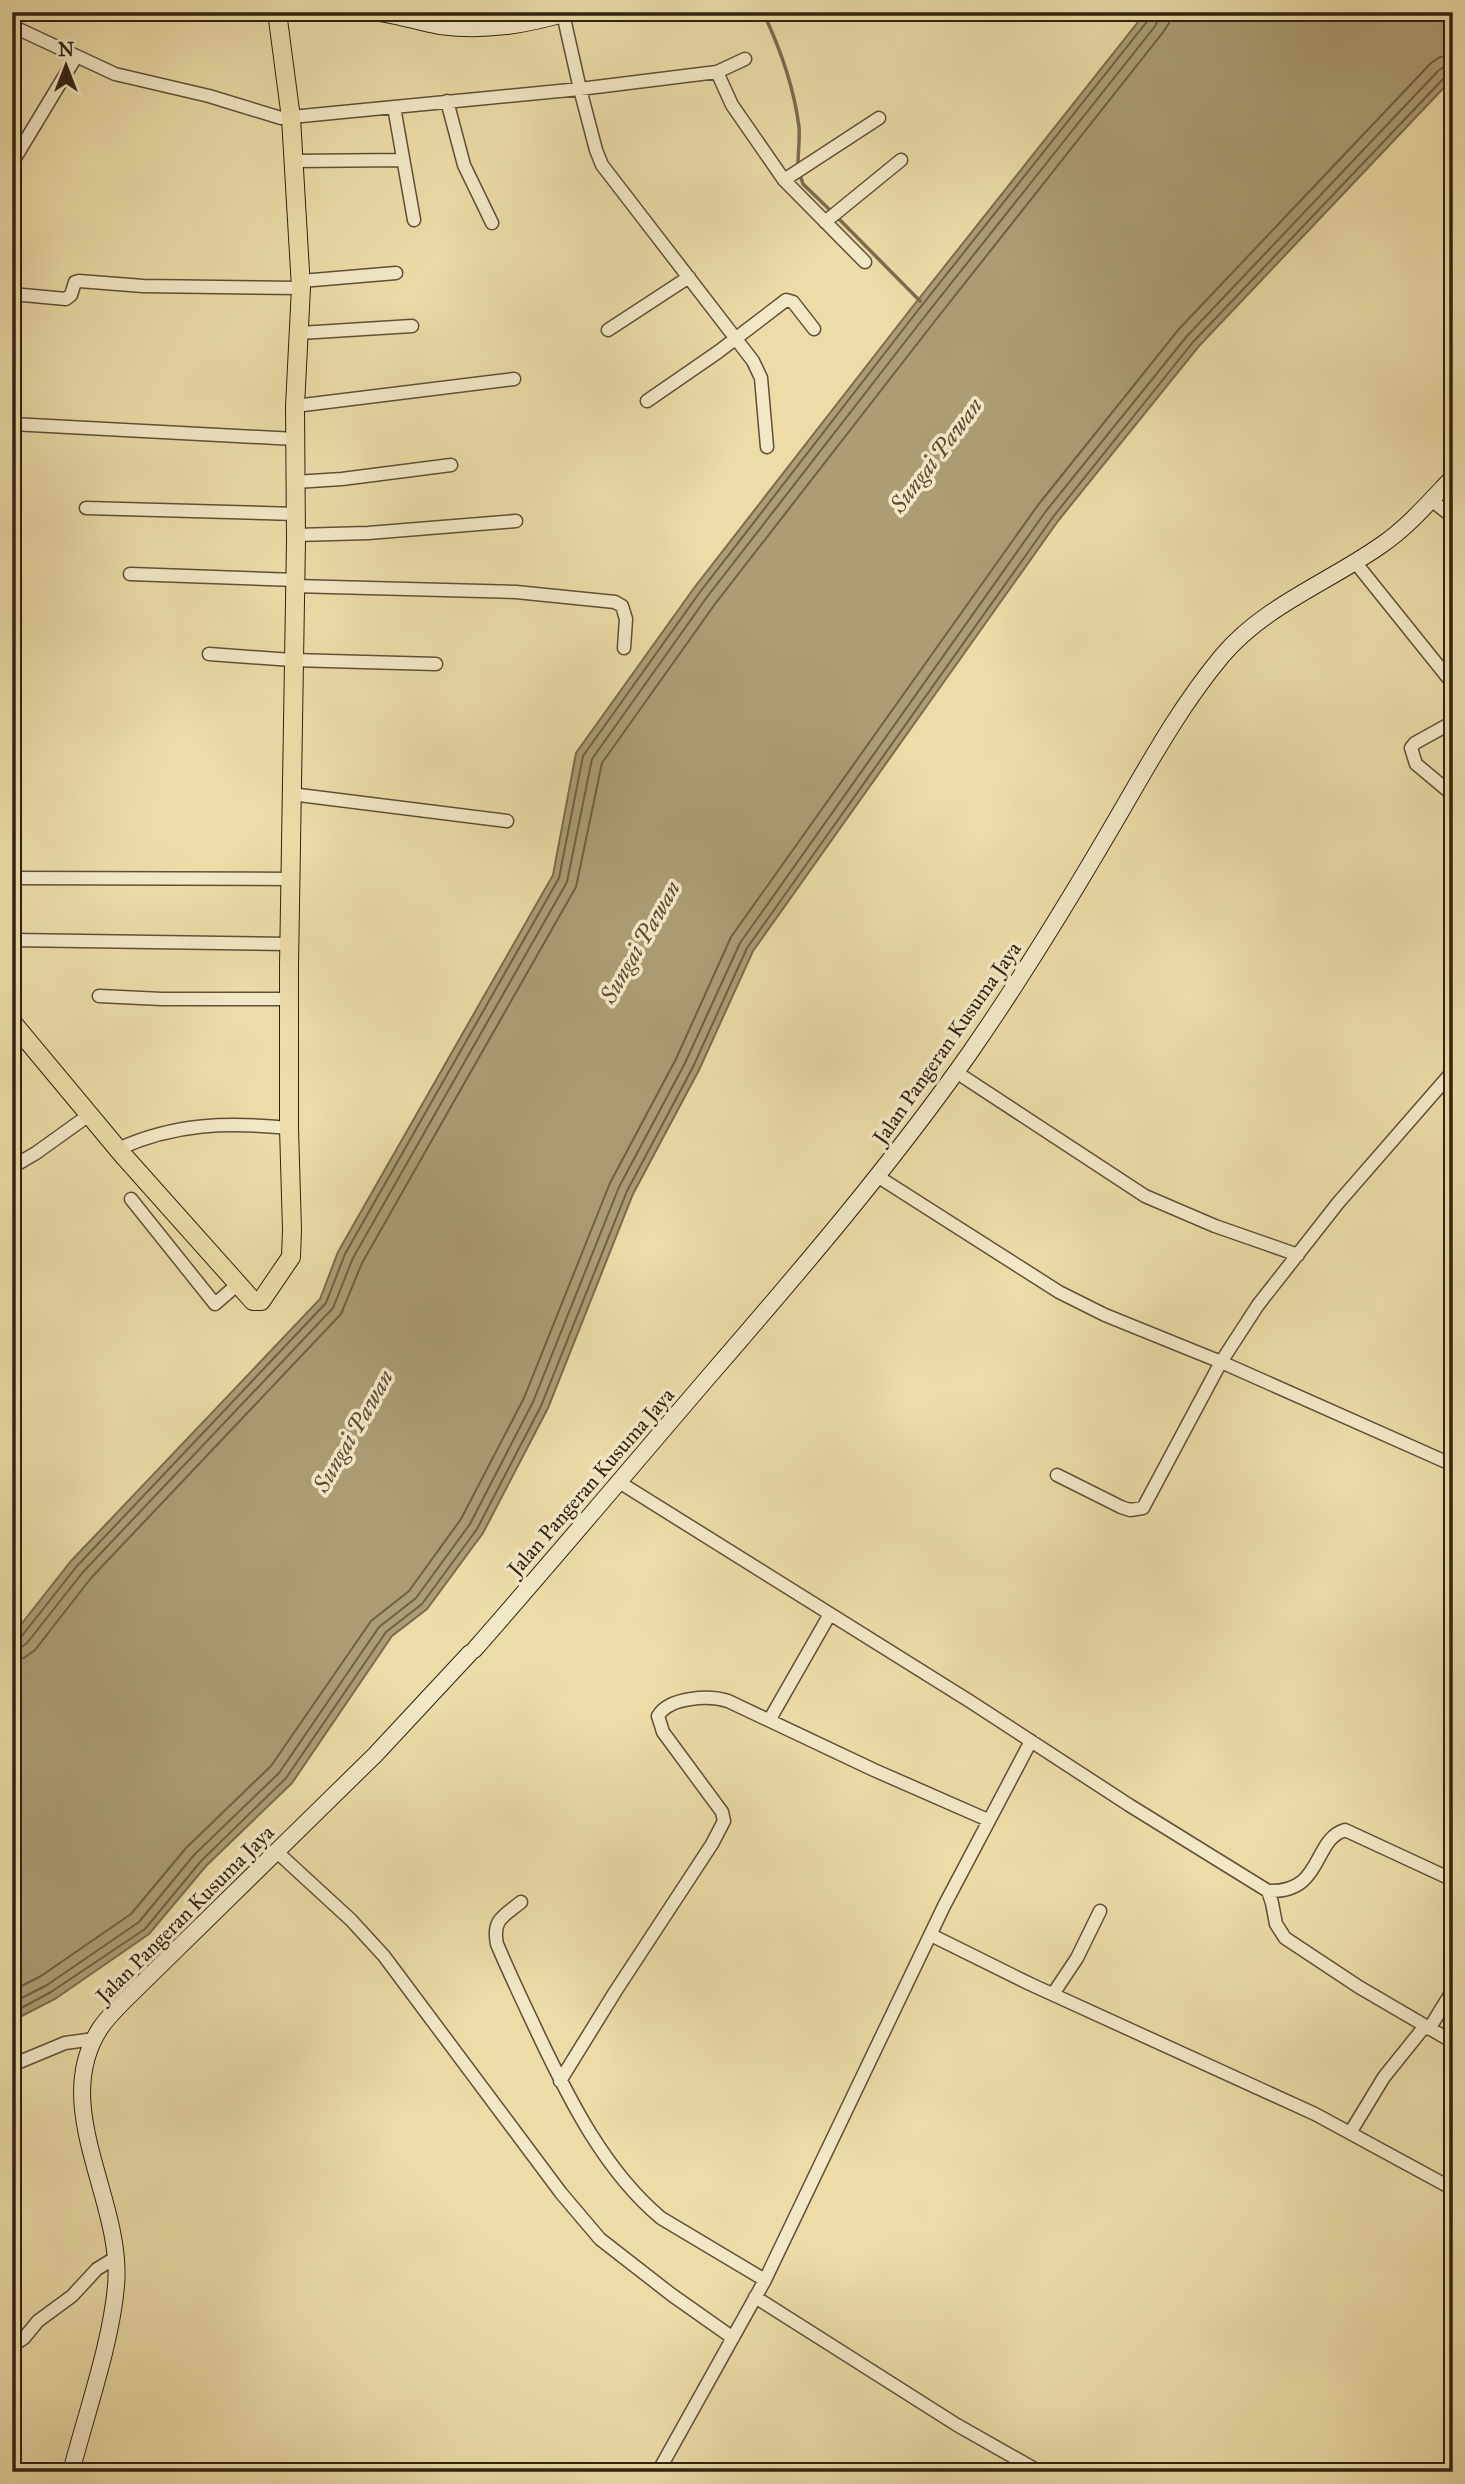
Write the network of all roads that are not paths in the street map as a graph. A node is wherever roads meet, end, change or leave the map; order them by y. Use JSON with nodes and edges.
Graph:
{"nodes":[{"id":1,"x":338,"y":12,"type":"edge"},
{"id":2,"x":369,"y":12,"type":"edge"},
{"id":3,"x":277,"y":13,"type":"edge"},
{"id":4,"x":567,"y":13,"type":"edge"},
{"id":5,"x":12,"y":26,"type":"edge"},
{"id":6,"x":76,"y":57,"type":"junction"},
{"id":7,"x":744,"y":60,"type":"dead end"},
{"id":8,"x":717,"y":72,"type":"junction"},
{"id":9,"x":580,"y":89,"type":"junction"},
{"id":10,"x":447,"y":101,"type":"junction"},
{"id":11,"x":394,"y":107,"type":"junction"},
{"id":12,"x":291,"y":118,"type":"junction"},
{"id":13,"x":879,"y":118,"type":"dead end"},
{"id":14,"x":402,"y":160,"type":"junction"},
{"id":15,"x":901,"y":160,"type":"dead end"},
{"id":16,"x":294,"y":161,"type":"junction"},
{"id":17,"x":12,"y":163,"type":"edge"},
{"id":18,"x":784,"y":180,"type":"junction"},
{"id":19,"x":414,"y":220,"type":"dead end"},
{"id":20,"x":825,"y":222,"type":"junction"},
{"id":21,"x":492,"y":223,"type":"dead end"},
{"id":22,"x":865,"y":262,"type":"dead end"},
{"id":23,"x":396,"y":273,"type":"dead end"},
{"id":24,"x":689,"y":277,"type":"junction"},
{"id":25,"x":301,"y":284,"type":"junction"},
{"id":26,"x":12,"y":294,"type":"edge"},
{"id":27,"x":412,"y":326,"type":"dead end"},
{"id":28,"x":814,"y":329,"type":"dead end"},
{"id":29,"x":608,"y":330,"type":"dead end"},
{"id":30,"x":300,"y":333,"type":"junction"},
{"id":31,"x":736,"y":338,"type":"junction"},
{"id":32,"x":514,"y":379,"type":"dead end"},
{"id":33,"x":647,"y":401,"type":"dead end"},
{"id":34,"x":295,"y":406,"type":"junction"},
{"id":35,"x":12,"y":424,"type":"edge"},
{"id":36,"x":295,"y":439,"type":"junction"},
{"id":37,"x":768,"y":447,"type":"dead end"},
{"id":38,"x":451,"y":465,"type":"dead end"},
{"id":39,"x":1453,"y":477,"type":"edge"},
{"id":40,"x":295,"y":482,"type":"junction"},
{"id":41,"x":1431,"y":500,"type":"junction"},
{"id":42,"x":86,"y":508,"type":"dead end"},
{"id":43,"x":296,"y":514,"type":"junction"},
{"id":44,"x":1453,"y":517,"type":"edge"},
{"id":45,"x":516,"y":521,"type":"dead end"},
{"id":46,"x":296,"y":535,"type":"junction"},
{"id":47,"x":1355,"y":562,"type":"junction"},
{"id":48,"x":130,"y":574,"type":"dead end"},
{"id":49,"x":294,"y":583,"type":"junction"},
{"id":50,"x":624,"y":648,"type":"dead end"},
{"id":51,"x":209,"y":654,"type":"dead end"},
{"id":52,"x":292,"y":660,"type":"junction"},
{"id":53,"x":436,"y":664,"type":"dead end"},
{"id":54,"x":1453,"y":684,"type":"edge"},
{"id":55,"x":1453,"y":722,"type":"edge"},
{"id":56,"x":291,"y":794,"type":"junction"},
{"id":57,"x":1453,"y":795,"type":"edge"},
{"id":58,"x":507,"y":821,"type":"dead end"},
{"id":59,"x":12,"y":878,"type":"edge"},
{"id":60,"x":291,"y":879,"type":"junction"},
{"id":61,"x":12,"y":940,"type":"edge"},
{"id":62,"x":289,"y":944,"type":"junction"},
{"id":63,"x":99,"y":996,"type":"dead end"},
{"id":64,"x":289,"y":999,"type":"junction"},
{"id":65,"x":12,"y":1022,"type":"edge"},
{"id":66,"x":1453,"y":1071,"type":"edge"},
{"id":67,"x":956,"y":1072,"type":"junction"},
{"id":68,"x":82,"y":1121,"type":"junction"},
{"id":69,"x":289,"y":1128,"type":"junction"},
{"id":70,"x":118,"y":1149,"type":"junction"},
{"id":71,"x":12,"y":1167,"type":"edge"},
{"id":72,"x":877,"y":1177,"type":"junction"},
{"id":73,"x":131,"y":1199,"type":"dead end"},
{"id":74,"x":1298,"y":1255,"type":"junction"},
{"id":75,"x":226,"y":1295,"type":"junction"},
{"id":76,"x":1221,"y":1362,"type":"junction"},
{"id":77,"x":1453,"y":1465,"type":"edge"},
{"id":78,"x":1057,"y":1475,"type":"dead end"},
{"id":79,"x":619,"y":1482,"type":"junction"},
{"id":80,"x":830,"y":1614,"type":"junction"},
{"id":81,"x":770,"y":1719,"type":"junction"},
{"id":82,"x":1031,"y":1741,"type":"junction"},
{"id":83,"x":988,"y":1820,"type":"junction"},
{"id":84,"x":277,"y":1852,"type":"junction"},
{"id":85,"x":1453,"y":1880,"type":"edge"},
{"id":86,"x":1268,"y":1891,"type":"junction"},
{"id":87,"x":521,"y":1902,"type":"dead end"},
{"id":88,"x":1100,"y":1911,"type":"dead end"},
{"id":89,"x":931,"y":1935,"type":"junction"},
{"id":90,"x":1453,"y":1990,"type":"edge"},
{"id":91,"x":1053,"y":1994,"type":"junction"},
{"id":92,"x":1427,"y":2028,"type":"junction"},
{"id":93,"x":94,"y":2039,"type":"junction"},
{"id":94,"x":1453,"y":2042,"type":"edge"},
{"id":95,"x":12,"y":2065,"type":"edge"},
{"id":96,"x":560,"y":2081,"type":"junction"},
{"id":97,"x":1350,"y":2133,"type":"junction"},
{"id":98,"x":1453,"y":2189,"type":"edge"},
{"id":99,"x":115,"y":2258,"type":"junction"},
{"id":100,"x":765,"y":2280,"type":"junction"},
{"id":101,"x":755,"y":2297,"type":"junction"},
{"id":102,"x":733,"y":2338,"type":"junction"},
{"id":103,"x":12,"y":2346,"type":"edge"},
{"id":104,"x":71,"y":2472,"type":"edge"},
{"id":105,"x":658,"y":2472,"type":"edge"},
{"id":106,"x":1041,"y":2472,"type":"edge"}],
"edges":[{"from":1,"to":3,"type":"street"},
{"from":2,"to":4,"type":"street"},
{"from":3,"to":12,"type":"main road"},
{"from":4,"to":9,"type":"street"},
{"from":5,"to":6,"type":"street"},
{"from":6,"to":12,"type":"street"},
{"from":6,"to":17,"type":"street"},
{"from":7,"to":8,"type":"street"},
{"from":8,"to":9,"type":"street"},
{"from":8,"to":18,"type":"street"},
{"from":9,"to":10,"type":"street"},
{"from":9,"to":24,"type":"street"},
{"from":10,"to":11,"type":"street"},
{"from":10,"to":21,"type":"street"},
{"from":11,"to":12,"type":"street"},
{"from":11,"to":14,"type":"street"},
{"from":12,"to":16,"type":"main road"},
{"from":13,"to":18,"type":"street"},
{"from":14,"to":16,"type":"street"},
{"from":14,"to":19,"type":"street"},
{"from":15,"to":20,"type":"street"},
{"from":16,"to":25,"type":"main road"},
{"from":18,"to":20,"type":"street"},
{"from":20,"to":22,"type":"street"},
{"from":23,"to":25,"type":"street"},
{"from":24,"to":29,"type":"street"},
{"from":24,"to":31,"type":"street"},
{"from":25,"to":26,"type":"street"},
{"from":25,"to":30,"type":"main road"},
{"from":27,"to":30,"type":"street"},
{"from":28,"to":31,"type":"street"},
{"from":30,"to":34,"type":"main road"},
{"from":31,"to":33,"type":"street"},
{"from":31,"to":37,"type":"street"},
{"from":32,"to":34,"type":"street"},
{"from":34,"to":36,"type":"main road"},
{"from":35,"to":36,"type":"street"},
{"from":36,"to":40,"type":"main road"},
{"from":38,"to":40,"type":"street"},
{"from":39,"to":41,"type":"street","name":"Jalan Pangeran Kusuma Jaya"},
{"from":40,"to":43,"type":"main road"},
{"from":41,"to":44,"type":"street"},
{"from":41,"to":47,"type":"street","name":"Jalan Pangeran Kusuma Jaya"},
{"from":42,"to":43,"type":"street"},
{"from":43,"to":46,"type":"main road"},
{"from":45,"to":46,"type":"street"},
{"from":46,"to":49,"type":"main road"},
{"from":47,"to":54,"type":"street"},
{"from":47,"to":67,"type":"street","name":"Jalan Pangeran Kusuma Jaya"},
{"from":48,"to":49,"type":"street"},
{"from":49,"to":50,"type":"street"},
{"from":49,"to":52,"type":"main road"},
{"from":51,"to":52,"type":"street"},
{"from":52,"to":53,"type":"street"},
{"from":52,"to":56,"type":"main road"},
{"from":55,"to":57,"type":"street"},
{"from":56,"to":58,"type":"street"},
{"from":56,"to":60,"type":"main road"},
{"from":59,"to":60,"type":"street"},
{"from":60,"to":62,"type":"main road"},
{"from":61,"to":62,"type":"street"},
{"from":62,"to":64,"type":"main road"},
{"from":63,"to":64,"type":"street"},
{"from":64,"to":69,"type":"main road"},
{"from":65,"to":68,"type":"main road"},
{"from":66,"to":74,"type":"street"},
{"from":67,"to":72,"type":"street","name":"Jalan Pangeran Kusuma Jaya"},
{"from":67,"to":74,"type":"street"},
{"from":68,"to":70,"type":"main road"},
{"from":68,"to":71,"type":"street"},
{"from":69,"to":70,"type":"street"},
{"from":69,"to":75,"type":"main road"},
{"from":70,"to":75,"type":"main road"},
{"from":72,"to":76,"type":"street"},
{"from":72,"to":79,"type":"street","name":"Jalan Pangeran Kusuma Jaya"},
{"from":73,"to":75,"type":"street"},
{"from":74,"to":76,"type":"street"},
{"from":76,"to":77,"type":"street"},
{"from":76,"to":78,"type":"street"},
{"from":79,"to":80,"type":"street"},
{"from":79,"to":84,"type":"street","name":"Jalan Pangeran Kusuma Jaya"},
{"from":80,"to":81,"type":"street"},
{"from":80,"to":82,"type":"street"},
{"from":81,"to":83,"type":"street"},
{"from":81,"to":96,"type":"street"},
{"from":82,"to":83,"type":"street"},
{"from":82,"to":86,"type":"street"},
{"from":83,"to":89,"type":"street"},
{"from":84,"to":93,"type":"street","name":"Jalan Pangeran Kusuma Jaya"},
{"from":84,"to":102,"type":"street"},
{"from":85,"to":86,"type":"street"},
{"from":86,"to":92,"type":"street"},
{"from":87,"to":96,"type":"street"},
{"from":88,"to":91,"type":"street"},
{"from":89,"to":91,"type":"street"},
{"from":89,"to":100,"type":"street"},
{"from":90,"to":92,"type":"street"},
{"from":91,"to":97,"type":"street"},
{"from":92,"to":94,"type":"street"},
{"from":92,"to":97,"type":"street"},
{"from":93,"to":95,"type":"street"},
{"from":93,"to":99,"type":"street","name":"Jalan Pangeran Kusuma Jaya"},
{"from":96,"to":100,"type":"street"},
{"from":97,"to":98,"type":"street"},
{"from":99,"to":103,"type":"street"},
{"from":99,"to":104,"type":"street","name":"Jalan Pangeran Kusuma Jaya"},
{"from":100,"to":101,"type":"street"},
{"from":101,"to":102,"type":"street"},
{"from":101,"to":106,"type":"street"},
{"from":102,"to":105,"type":"street"}]}
